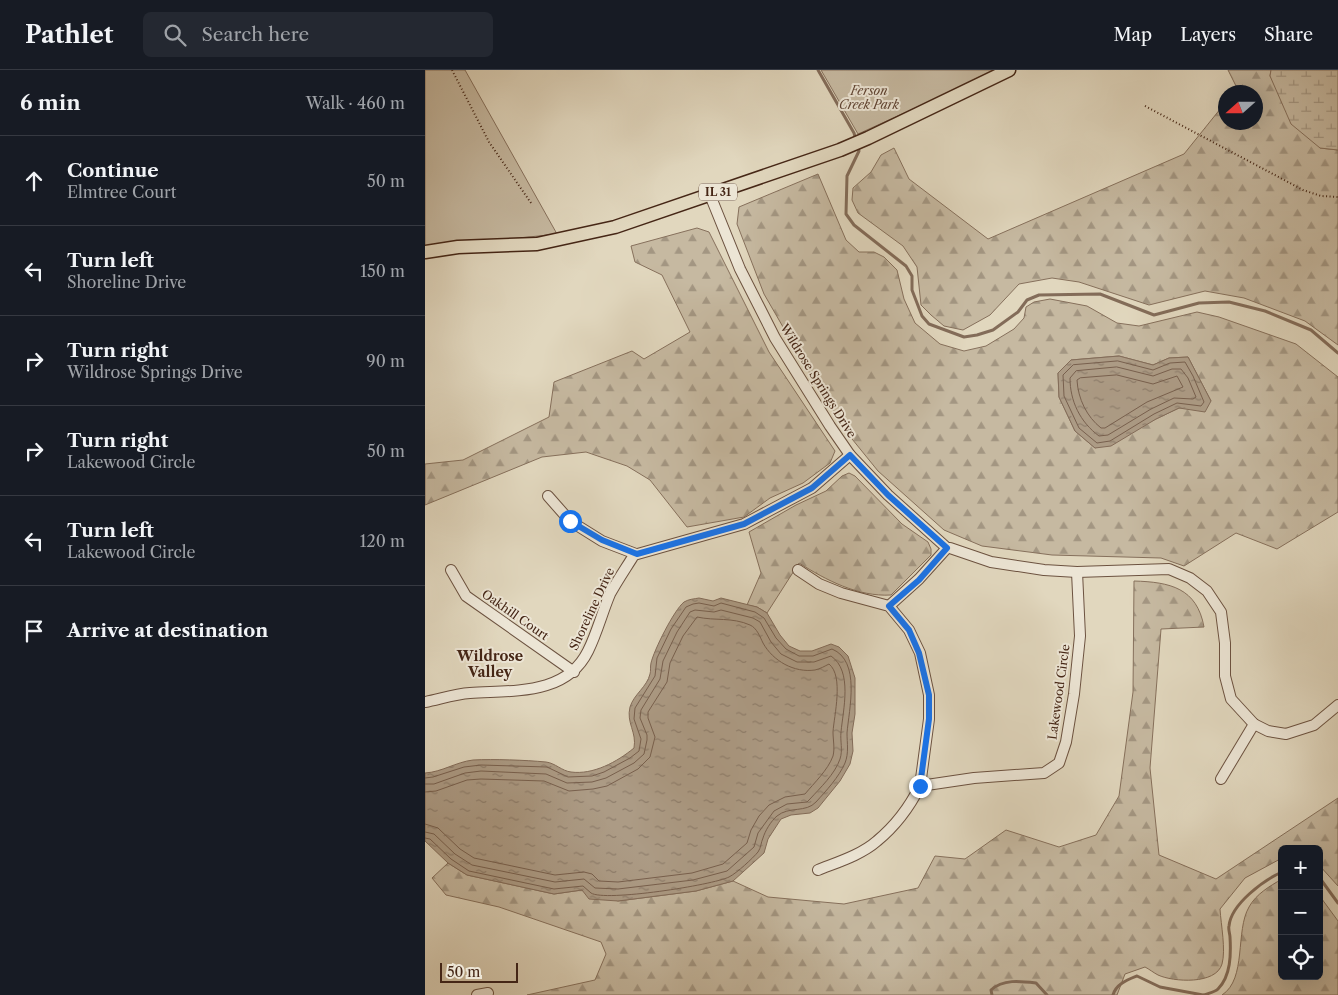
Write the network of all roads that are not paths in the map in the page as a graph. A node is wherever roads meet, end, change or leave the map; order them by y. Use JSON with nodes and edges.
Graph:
{"nodes":[{"id":1,"x":1009,"y":70,"type":"edge"},
{"id":2,"x":709,"y":195,"type":"junction"},
{"id":3,"x":425,"y":252,"type":"edge"},
{"id":4,"x":850,"y":455,"type":"junction"},
{"id":5,"x":549,"y":496,"type":"dead end"},
{"id":6,"x":947,"y":548,"type":"junction"},
{"id":7,"x":637,"y":554,"type":"junction"},
{"id":8,"x":451,"y":570,"type":"dead end"},
{"id":9,"x":798,"y":570,"type":"dead end"},
{"id":10,"x":1077,"y":572,"type":"junction"},
{"id":11,"x":889,"y":606,"type":"junction"},
{"id":12,"x":573,"y":672,"type":"junction"},
{"id":13,"x":425,"y":702,"type":"edge"},
{"id":14,"x":1338,"y":705,"type":"edge"},
{"id":15,"x":1254,"y":724,"type":"junction"},
{"id":16,"x":1221,"y":779,"type":"dead end"},
{"id":17,"x":920,"y":786,"type":"junction"},
{"id":18,"x":818,"y":870,"type":"dead end"}],
"edges":[{"from":1,"to":2,"type":"main road","number":"IL 31"},
{"from":2,"to":3,"type":"main road","number":"IL 31"},
{"from":2,"to":4,"type":"street","name":"Wildrose Springs Drive"},
{"from":4,"to":6,"type":"street","name":"Wildrose Springs Drive"},
{"from":4,"to":7,"type":"street"},
{"from":5,"to":7,"type":"street"},
{"from":6,"to":10,"type":"street","name":"Wildrose Springs Drive"},
{"from":6,"to":11,"type":"street"},
{"from":7,"to":12,"type":"street","name":"Shoreline Drive"},
{"from":8,"to":12,"type":"street","name":"Oakhill Court"},
{"from":9,"to":11,"type":"street"},
{"from":10,"to":15,"type":"street","name":"Wildrose Springs Drive"},
{"from":10,"to":17,"type":"street","name":"Lakewood Circle"},
{"from":11,"to":17,"type":"street"},
{"from":12,"to":13,"type":"street","name":"Shoreline Drive"},
{"from":14,"to":15,"type":"street","name":"Wildrose Springs Drive"},
{"from":15,"to":16,"type":"street"},
{"from":17,"to":18,"type":"street"}]}
